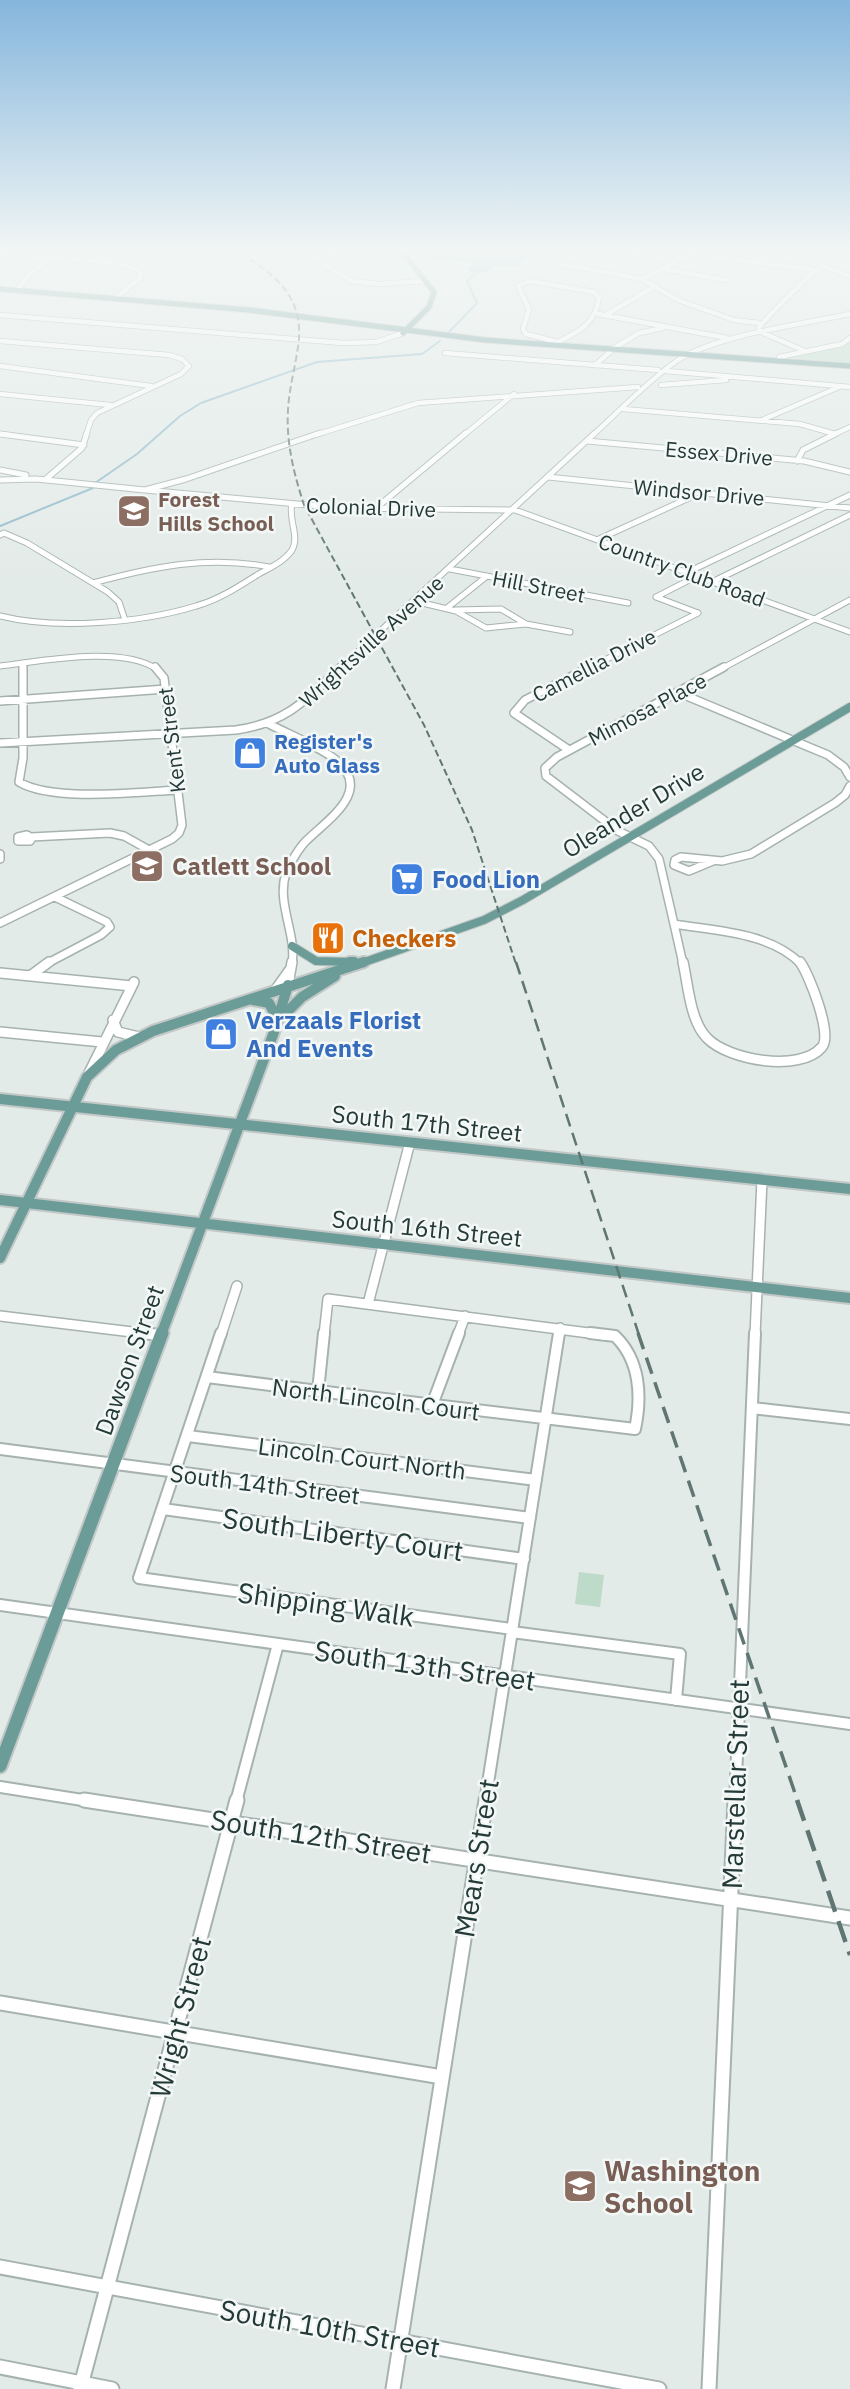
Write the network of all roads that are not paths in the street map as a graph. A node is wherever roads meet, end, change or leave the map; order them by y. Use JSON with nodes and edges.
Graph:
{"nodes":[{"id":1,"x":180,"y":359,"type":"edge"},
{"id":2,"x":533,"y":359,"type":"edge"},
{"id":3,"x":601,"y":359,"type":"edge"},
{"id":4,"x":672,"y":359,"type":"edge"},
{"id":5,"x":678,"y":359,"type":"edge"},
{"id":6,"x":754,"y":359,"type":"edge"},
{"id":7,"x":669,"y":361,"type":"joint"},
{"id":8,"x":595,"y":365,"type":"junction"},
{"id":9,"x":0,"y":366,"type":"edge"},
{"id":10,"x":850,"y":367,"type":"edge"},
{"id":11,"x":658,"y":370,"type":"junction"},
{"id":12,"x":666,"y":371,"type":"junction"},
{"id":13,"x":736,"y":377,"type":"junction"},
{"id":14,"x":661,"y":385,"type":"dead end"},
{"id":15,"x":153,"y":386,"type":"junction"},
{"id":16,"x":841,"y":386,"type":"junction"},
{"id":17,"x":638,"y":387,"type":"junction"},
{"id":18,"x":850,"y":387,"type":"edge"},
{"id":19,"x":0,"y":394,"type":"edge"},
{"id":20,"x":514,"y":394,"type":"junction"},
{"id":21,"x":110,"y":405,"type":"junction"},
{"id":22,"x":623,"y":409,"type":"junction"},
{"id":23,"x":760,"y":421,"type":"junction"},
{"id":24,"x":605,"y":424,"type":"junction"},
{"id":25,"x":850,"y":428,"type":"edge"},
{"id":26,"x":0,"y":434,"type":"edge"},
{"id":27,"x":835,"y":434,"type":"junction"},
{"id":28,"x":587,"y":441,"type":"junction"},
{"id":29,"x":84,"y":445,"type":"junction"},
{"id":30,"x":797,"y":461,"type":"junction"},
{"id":31,"x":0,"y":470,"type":"edge"},
{"id":32,"x":850,"y":472,"type":"edge"},
{"id":33,"x":548,"y":477,"type":"junction"},
{"id":34,"x":0,"y":480,"type":"edge"},
{"id":35,"x":47,"y":480,"type":"junction"},
{"id":36,"x":145,"y":490,"type":"junction"},
{"id":37,"x":697,"y":491,"type":"junction"},
{"id":38,"x":850,"y":495,"type":"edge"},
{"id":39,"x":292,"y":504,"type":"junction"},
{"id":40,"x":831,"y":504,"type":"junction"},
{"id":41,"x":850,"y":508,"type":"edge"},
{"id":42,"x":375,"y":509,"type":"junction"},
{"id":43,"x":514,"y":509,"type":"junction"},
{"id":44,"x":848,"y":517,"type":"edge"},
{"id":45,"x":2,"y":534,"type":"edge"},
{"id":46,"x":598,"y":539,"type":"junction"},
{"id":47,"x":269,"y":567,"type":"junction"},
{"id":48,"x":450,"y":569,"type":"junction"},
{"id":49,"x":688,"y":572,"type":"junction"},
{"id":50,"x":487,"y":576,"type":"junction"},
{"id":51,"x":697,"y":576,"type":"junction"},
{"id":52,"x":714,"y":581,"type":"junction"},
{"id":53,"x":93,"y":583,"type":"junction"},
{"id":54,"x":850,"y":600,"type":"edge"},
{"id":55,"x":414,"y":601,"type":"junction"},
{"id":56,"x":628,"y":603,"type":"dead end"},
{"id":57,"x":447,"y":608,"type":"junction"},
{"id":58,"x":0,"y":616,"type":"edge"},
{"id":59,"x":124,"y":617,"type":"junction"},
{"id":60,"x":815,"y":619,"type":"junction"},
{"id":61,"x":526,"y":624,"type":"junction"},
{"id":62,"x":570,"y":632,"type":"dead end"},
{"id":63,"x":850,"y":632,"type":"edge"},
{"id":64,"x":23,"y":664,"type":"junction"},
{"id":65,"x":0,"y":666,"type":"edge"},
{"id":66,"x":166,"y":689,"type":"junction"},
{"id":67,"x":677,"y":692,"type":"junction"},
{"id":68,"x":23,"y":699,"type":"junction"},
{"id":69,"x":0,"y":701,"type":"edge"},
{"id":70,"x":850,"y":707,"type":"edge"},
{"id":71,"x":269,"y":724,"type":"junction"},
{"id":72,"x":171,"y":734,"type":"junction"},
{"id":73,"x":23,"y":740,"type":"junction"},
{"id":74,"x":794,"y":740,"type":"junction"},
{"id":75,"x":0,"y":743,"type":"edge"},
{"id":76,"x":569,"y":750,"type":"junction"},
{"id":77,"x":850,"y":778,"type":"edge"},
{"id":78,"x":850,"y":786,"type":"edge"},
{"id":79,"x":177,"y":790,"type":"junction"},
{"id":80,"x":630,"y":836,"type":"junction"},
{"id":81,"x":31,"y":837,"type":"dead end"},
{"id":82,"x":149,"y":850,"type":"junction"},
{"id":83,"x":713,"y":861,"type":"junction"},
{"id":84,"x":55,"y":897,"type":"junction"},
{"id":85,"x":0,"y":923,"type":"edge"},
{"id":86,"x":674,"y":924,"type":"junction"},
{"id":87,"x":96,"y":937,"type":"joint"},
{"id":88,"x":292,"y":946,"type":"junction"},
{"id":89,"x":364,"y":962,"type":"junction"},
{"id":90,"x":290,"y":968,"type":"junction"},
{"id":91,"x":346,"y":969,"type":"junction"},
{"id":92,"x":0,"y":973,"type":"edge"},
{"id":93,"x":30,"y":976,"type":"junction"},
{"id":94,"x":133,"y":983,"type":"joint"},
{"id":95,"x":288,"y":985,"type":"junction"},
{"id":96,"x":276,"y":989,"type":"junction"},
{"id":97,"x":243,"y":1001,"type":"junction"},
{"id":98,"x":113,"y":1020,"type":"junction"},
{"id":99,"x":278,"y":1022,"type":"junction"},
{"id":100,"x":0,"y":1032,"type":"edge"},
{"id":101,"x":139,"y":1037,"type":"junction"},
{"id":102,"x":102,"y":1042,"type":"junction"},
{"id":103,"x":87,"y":1077,"type":"junction"},
{"id":104,"x":0,"y":1099,"type":"edge"},
{"id":105,"x":73,"y":1106,"type":"junction"},
{"id":106,"x":240,"y":1125,"type":"junction"},
{"id":107,"x":410,"y":1142,"type":"junction"},
{"id":108,"x":762,"y":1180,"type":"junction"},
{"id":109,"x":850,"y":1189,"type":"edge"},
{"id":110,"x":0,"y":1200,"type":"edge"},
{"id":111,"x":25,"y":1203,"type":"junction"},
{"id":112,"x":202,"y":1224,"type":"junction"},
{"id":113,"x":384,"y":1244,"type":"junction"},
{"id":114,"x":0,"y":1258,"type":"edge"},
{"id":115,"x":237,"y":1286,"type":"dead end"},
{"id":116,"x":757,"y":1287,"type":"junction"},
{"id":117,"x":850,"y":1298,"type":"edge"},
{"id":118,"x":368,"y":1304,"type":"junction"},
{"id":119,"x":465,"y":1316,"type":"junction"},
{"id":120,"x":0,"y":1317,"type":"edge"},
{"id":121,"x":560,"y":1328,"type":"junction"},
{"id":122,"x":160,"y":1335,"type":"junction"},
{"id":123,"x":207,"y":1377,"type":"junction"},
{"id":124,"x":318,"y":1392,"type":"junction"},
{"id":125,"x":432,"y":1405,"type":"junction"},
{"id":126,"x":752,"y":1408,"type":"junction"},
{"id":127,"x":546,"y":1419,"type":"junction"},
{"id":128,"x":850,"y":1419,"type":"edge"},
{"id":129,"x":188,"y":1436,"type":"junction"},
{"id":130,"x":0,"y":1449,"type":"edge"},
{"id":131,"x":113,"y":1464,"type":"junction"},
{"id":132,"x":176,"y":1472,"type":"junction"},
{"id":133,"x":536,"y":1480,"type":"junction"},
{"id":134,"x":163,"y":1509,"type":"junction"},
{"id":135,"x":530,"y":1518,"type":"junction"},
{"id":136,"x":524,"y":1559,"type":"junction"},
{"id":137,"x":0,"y":1605,"type":"edge"},
{"id":138,"x":57,"y":1613,"type":"junction"},
{"id":139,"x":512,"y":1630,"type":"junction"},
{"id":140,"x":278,"y":1644,"type":"junction"},
{"id":141,"x":504,"y":1676,"type":"junction"},
{"id":142,"x":676,"y":1700,"type":"junction"},
{"id":143,"x":738,"y":1708,"type":"junction"},
{"id":144,"x":850,"y":1724,"type":"edge"},
{"id":145,"x":0,"y":1766,"type":"edge"},
{"id":146,"x":0,"y":1787,"type":"edge"},
{"id":147,"x":230,"y":1822,"type":"junction"},
{"id":148,"x":476,"y":1859,"type":"junction"},
{"id":149,"x":730,"y":1899,"type":"junction"},
{"id":150,"x":850,"y":1918,"type":"edge"},
{"id":151,"x":0,"y":2003,"type":"edge"},
{"id":152,"x":176,"y":2033,"type":"junction"},
{"id":153,"x":442,"y":2077,"type":"junction"},
{"id":154,"x":0,"y":2267,"type":"edge"},
{"id":155,"x":107,"y":2287,"type":"junction"},
{"id":156,"x":400,"y":2341,"type":"junction"},
{"id":157,"x":0,"y":2367,"type":"edge"},
{"id":158,"x":80,"y":2386,"type":"edge"},
{"id":159,"x":112,"y":2389,"type":"edge"},
{"id":160,"x":393,"y":2389,"type":"edge"},
{"id":161,"x":659,"y":2389,"type":"edge"},
{"id":162,"x":709,"y":2389,"type":"edge"}],
"edges":[{"from":1,"to":15,"type":"street"},
{"from":2,"to":8,"type":"street"},
{"from":3,"to":8,"type":"street"},
{"from":4,"to":7,"type":"street","name":"Wrightsville Avenue"},
{"from":5,"to":12,"type":"street","name":"Wrightsville Avenue"},
{"from":6,"to":10,"type":"main road"},
{"from":7,"to":11,"type":"street","name":"Wrightsville Avenue"},
{"from":8,"to":11,"type":"street"},
{"from":9,"to":15,"type":"street"},
{"from":11,"to":17,"type":"street","name":"Wrightsville Avenue"},
{"from":12,"to":13,"type":"street"},
{"from":12,"to":22,"type":"street","name":"Wrightsville Avenue"},
{"from":13,"to":14,"type":"street"},
{"from":13,"to":16,"type":"street"},
{"from":15,"to":21,"type":"street"},
{"from":16,"to":18,"type":"street"},
{"from":16,"to":23,"type":"street"},
{"from":17,"to":20,"type":"street"},
{"from":17,"to":24,"type":"street","name":"Wrightsville Avenue"},
{"from":19,"to":21,"type":"street"},
{"from":20,"to":36,"type":"street"},
{"from":20,"to":42,"type":"street"},
{"from":21,"to":29,"type":"street"},
{"from":22,"to":23,"type":"street"},
{"from":22,"to":24,"type":"street","name":"Wrightsville Avenue"},
{"from":23,"to":27,"type":"street"},
{"from":24,"to":28,"type":"street","name":"Wrightsville Avenue"},
{"from":25,"to":27,"type":"street"},
{"from":26,"to":29,"type":"street"},
{"from":27,"to":30,"type":"street"},
{"from":28,"to":30,"type":"street","name":"Essex Drive"},
{"from":28,"to":33,"type":"street","name":"Wrightsville Avenue"},
{"from":29,"to":35,"type":"street"},
{"from":30,"to":32,"type":"street","name":"Essex Drive"},
{"from":31,"to":35,"type":"street"},
{"from":33,"to":37,"type":"street","name":"Windsor Drive"},
{"from":33,"to":43,"type":"street","name":"Wrightsville Avenue"},
{"from":34,"to":35,"type":"street"},
{"from":35,"to":36,"type":"street","name":"Colonial Drive"},
{"from":36,"to":39,"type":"street","name":"Colonial Drive"},
{"from":37,"to":40,"type":"street","name":"Windsor Drive"},
{"from":37,"to":46,"type":"street"},
{"from":38,"to":40,"type":"street"},
{"from":39,"to":42,"type":"street","name":"Colonial Drive"},
{"from":39,"to":47,"type":"street"},
{"from":40,"to":41,"type":"street","name":"Windsor Drive"},
{"from":40,"to":49,"type":"street"},
{"from":42,"to":43,"type":"street","name":"Colonial Drive"},
{"from":43,"to":46,"type":"street","name":"Country Club Road"},
{"from":43,"to":48,"type":"street","name":"Wrightsville Avenue"},
{"from":44,"to":52,"type":"street"},
{"from":45,"to":53,"type":"street"},
{"from":46,"to":49,"type":"street","name":"Country Club Road"},
{"from":47,"to":53,"type":"street"},
{"from":47,"to":59,"type":"street"},
{"from":48,"to":50,"type":"street","name":"Hill Street"},
{"from":48,"to":55,"type":"street","name":"Wrightsville Avenue"},
{"from":49,"to":51,"type":"street","name":"Country Club Road"},
{"from":50,"to":56,"type":"street","name":"Hill Street"},
{"from":50,"to":57,"type":"street"},
{"from":51,"to":52,"type":"street","name":"Country Club Road"},
{"from":51,"to":76,"type":"street","name":"Camellia Drive"},
{"from":52,"to":60,"type":"street","name":"Country Club Road"},
{"from":53,"to":59,"type":"street"},
{"from":54,"to":60,"type":"street","name":"Mimosa Place"},
{"from":55,"to":57,"type":"street"},
{"from":55,"to":71,"type":"street","name":"Wrightsville Avenue"},
{"from":57,"to":61,"type":"street"},
{"from":57,"to":61,"type":"street"},
{"from":58,"to":59,"type":"street"},
{"from":60,"to":63,"type":"street","name":"Country Club Road"},
{"from":60,"to":67,"type":"street","name":"Mimosa Place"},
{"from":61,"to":62,"type":"street"},
{"from":64,"to":65,"type":"street"},
{"from":64,"to":66,"type":"street","name":"Kent Street"},
{"from":64,"to":68,"type":"street"},
{"from":66,"to":68,"type":"street"},
{"from":66,"to":72,"type":"street","name":"Kent Street"},
{"from":67,"to":74,"type":"street"},
{"from":67,"to":76,"type":"street","name":"Mimosa Place"},
{"from":68,"to":69,"type":"street"},
{"from":68,"to":73,"type":"street"},
{"from":70,"to":74,"type":"main road","name":"Oleander Drive"},
{"from":71,"to":72,"type":"street","name":"Wrightsville Avenue"},
{"from":71,"to":88,"type":"street","name":"Dawson Street"},
{"from":72,"to":73,"type":"street","name":"Wrightsville Avenue"},
{"from":72,"to":79,"type":"street","name":"Kent Street"},
{"from":73,"to":75,"type":"street","name":"Wrightsville Avenue"},
{"from":73,"to":79,"type":"street"},
{"from":74,"to":77,"type":"street"},
{"from":74,"to":80,"type":"main road","name":"Oleander Drive"},
{"from":76,"to":80,"type":"street","name":"Mimosa Place"},
{"from":78,"to":83,"type":"street"},
{"from":79,"to":82,"type":"street","name":"Kent Street"},
{"from":80,"to":86,"type":"street"},
{"from":80,"to":89,"type":"main road","name":"Oleander Drive"},
{"from":81,"to":82,"type":"street"},
{"from":82,"to":84,"type":"street"},
{"from":83,"to":83,"type":"street"},
{"from":84,"to":85,"type":"street"},
{"from":84,"to":87,"type":"street"},
{"from":86,"to":86,"type":"street"},
{"from":87,"to":93,"type":"street"},
{"from":88,"to":89,"type":"main road"},
{"from":88,"to":90,"type":"street","name":"Dawson Street"},
{"from":89,"to":91,"type":"main road","name":"Oleander Drive"},
{"from":90,"to":95,"type":"street","name":"Dawson Street"},
{"from":90,"to":96,"type":"street","name":"Dawson Street"},
{"from":91,"to":95,"type":"main road","name":"Oleander Drive"},
{"from":91,"to":99,"type":"main road"},
{"from":92,"to":93,"type":"street"},
{"from":93,"to":94,"type":"street"},
{"from":94,"to":98,"type":"street"},
{"from":95,"to":96,"type":"main road","name":"Oleander Drive"},
{"from":95,"to":99,"type":"main road","name":"Dawson Street"},
{"from":96,"to":97,"type":"main road","name":"Oleander Drive"},
{"from":97,"to":99,"type":"main road"},
{"from":97,"to":101,"type":"main road","name":"Oleander Drive"},
{"from":98,"to":101,"type":"street"},
{"from":98,"to":102,"type":"street"},
{"from":99,"to":106,"type":"main road","name":"Dawson Street"},
{"from":100,"to":102,"type":"street"},
{"from":101,"to":103,"type":"main road","name":"Oleander Drive"},
{"from":102,"to":103,"type":"street"},
{"from":103,"to":105,"type":"main road"},
{"from":104,"to":105,"type":"main road","name":"South 17th Street"},
{"from":105,"to":106,"type":"main road","name":"South 17th Street"},
{"from":105,"to":111,"type":"main road"},
{"from":106,"to":107,"type":"main road","name":"South 17th Street"},
{"from":106,"to":112,"type":"main road","name":"Dawson Street"},
{"from":107,"to":108,"type":"main road","name":"South 17th Street"},
{"from":107,"to":113,"type":"street"},
{"from":108,"to":109,"type":"main road","name":"South 17th Street"},
{"from":108,"to":116,"type":"street","name":"Marstellar Street"},
{"from":110,"to":111,"type":"main road","name":"South 16th Street"},
{"from":111,"to":112,"type":"main road","name":"South 16th Street"},
{"from":111,"to":114,"type":"main road"},
{"from":112,"to":113,"type":"main road","name":"South 16th Street"},
{"from":112,"to":122,"type":"main road","name":"Dawson Street"},
{"from":113,"to":116,"type":"main road","name":"South 16th Street"},
{"from":113,"to":118,"type":"street"},
{"from":115,"to":123,"type":"street"},
{"from":116,"to":117,"type":"main road","name":"South 16th Street"},
{"from":116,"to":126,"type":"street","name":"Marstellar Street"},
{"from":118,"to":119,"type":"street"},
{"from":118,"to":124,"type":"street"},
{"from":119,"to":121,"type":"street"},
{"from":119,"to":125,"type":"street"},
{"from":120,"to":122,"type":"street"},
{"from":121,"to":127,"type":"street","name":"Mears Street"},
{"from":121,"to":127,"type":"street","name":"North Lincoln Court"},
{"from":122,"to":131,"type":"main road","name":"Dawson Street"},
{"from":123,"to":124,"type":"street","name":"North Lincoln Court"},
{"from":123,"to":129,"type":"street"},
{"from":124,"to":125,"type":"street","name":"North Lincoln Court"},
{"from":125,"to":127,"type":"street","name":"North Lincoln Court"},
{"from":126,"to":128,"type":"street"},
{"from":126,"to":143,"type":"street","name":"Marstellar Street"},
{"from":127,"to":133,"type":"street","name":"Mears Street"},
{"from":129,"to":132,"type":"street"},
{"from":129,"to":133,"type":"street","name":"Lincoln Court North"},
{"from":130,"to":131,"type":"street","name":"South 14th Street"},
{"from":131,"to":132,"type":"street","name":"South 14th Street"},
{"from":131,"to":138,"type":"main road","name":"Dawson Street"},
{"from":132,"to":134,"type":"street"},
{"from":132,"to":135,"type":"street","name":"South 14th Street"},
{"from":133,"to":135,"type":"street","name":"Mears Street"},
{"from":134,"to":136,"type":"street","name":"South Liberty Court"},
{"from":134,"to":139,"type":"street","name":"Shipping Walk"},
{"from":135,"to":136,"type":"street","name":"Mears Street"},
{"from":136,"to":139,"type":"street","name":"Mears Street"},
{"from":137,"to":138,"type":"street","name":"South 13th Street"},
{"from":138,"to":140,"type":"street","name":"South 13th Street"},
{"from":138,"to":145,"type":"main road","name":"Dawson Street"},
{"from":139,"to":141,"type":"street","name":"Mears Street"},
{"from":139,"to":142,"type":"street","name":"Shipping Walk"},
{"from":140,"to":141,"type":"street","name":"South 13th Street"},
{"from":140,"to":147,"type":"street","name":"Wright Street"},
{"from":141,"to":142,"type":"street","name":"South 13th Street"},
{"from":141,"to":148,"type":"street","name":"Mears Street"},
{"from":142,"to":143,"type":"street","name":"South 13th Street"},
{"from":143,"to":144,"type":"street","name":"South 13th Street"},
{"from":143,"to":149,"type":"street","name":"Marstellar Street"},
{"from":146,"to":147,"type":"street","name":"South 12th Street"},
{"from":147,"to":148,"type":"street","name":"South 12th Street"},
{"from":147,"to":152,"type":"street","name":"Wright Street"},
{"from":148,"to":149,"type":"street","name":"South 12th Street"},
{"from":148,"to":153,"type":"street","name":"Mears Street"},
{"from":149,"to":150,"type":"street","name":"South 12th Street"},
{"from":149,"to":162,"type":"street","name":"Marstellar Street"},
{"from":151,"to":152,"type":"street"},
{"from":152,"to":153,"type":"street"},
{"from":152,"to":155,"type":"street","name":"Wright Street"},
{"from":153,"to":156,"type":"street","name":"Mears Street"},
{"from":154,"to":155,"type":"street","name":"South 10th Street"},
{"from":155,"to":156,"type":"street","name":"South 10th Street"},
{"from":155,"to":158,"type":"street","name":"Wright Street"},
{"from":156,"to":160,"type":"street","name":"Mears Street"},
{"from":156,"to":161,"type":"street","name":"South 10th Street"},
{"from":157,"to":158,"type":"street"},
{"from":158,"to":159,"type":"street"}]}
